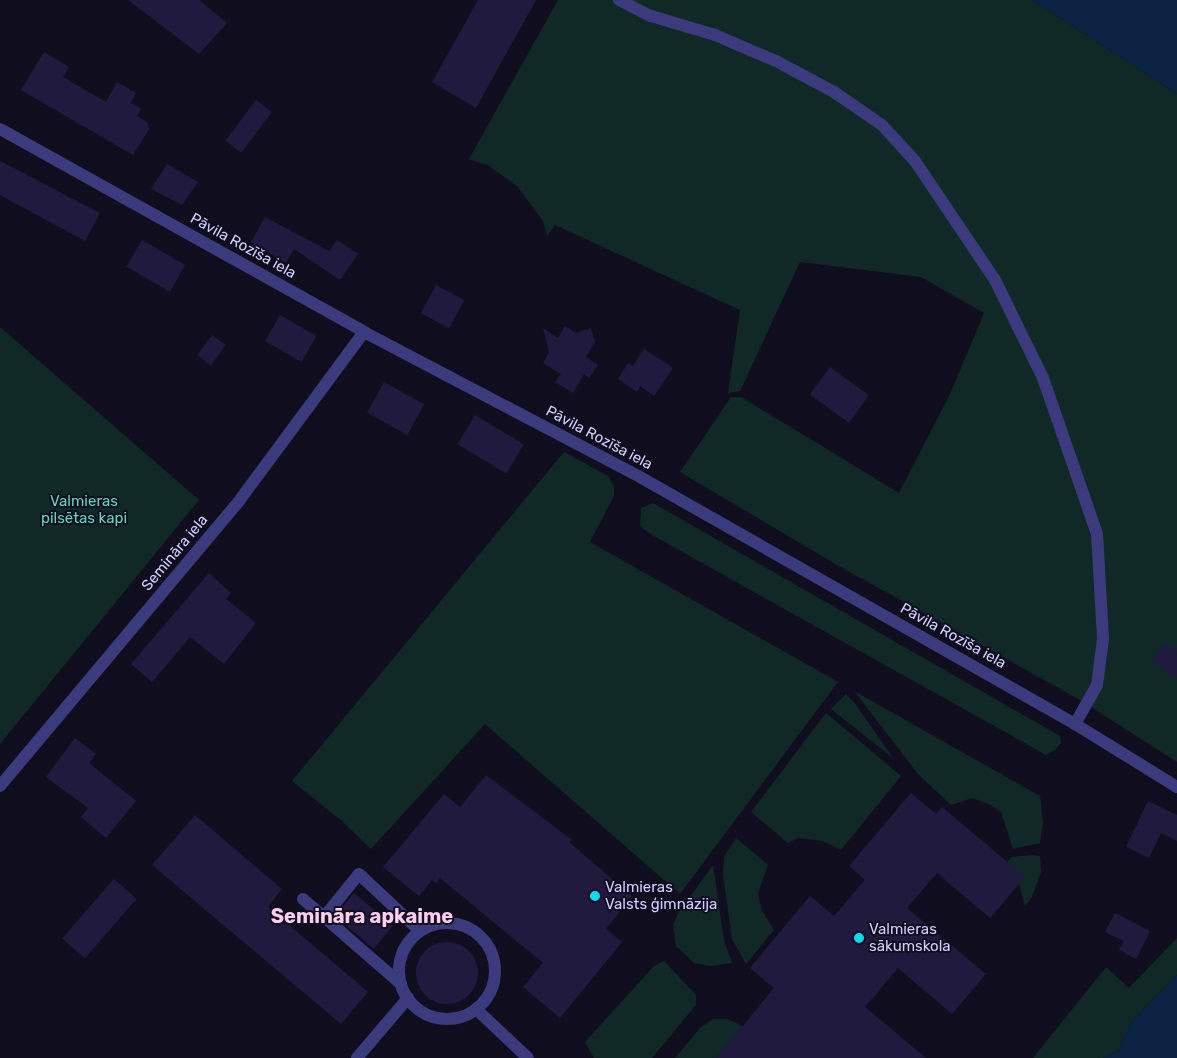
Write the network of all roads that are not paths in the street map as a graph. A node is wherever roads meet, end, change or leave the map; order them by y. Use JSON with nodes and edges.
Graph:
{"nodes":[{"id":1,"x":619,"y":0,"type":"edge"},
{"id":2,"x":0,"y":128,"type":"edge"},
{"id":3,"x":364,"y":332,"type":"junction"},
{"id":4,"x":1075,"y":724,"type":"junction"},
{"id":5,"x":0,"y":786,"type":"edge"},
{"id":6,"x":1177,"y":787,"type":"edge"},
{"id":7,"x":303,"y":899,"type":"dead end"},
{"id":8,"x":324,"y":918,"type":"junction"},
{"id":9,"x":420,"y":931,"type":"junction"},
{"id":10,"x":401,"y":984,"type":"junction"},
{"id":11,"x":408,"y":998,"type":"junction"},
{"id":12,"x":476,"y":1009,"type":"junction"},
{"id":13,"x":358,"y":1058,"type":"edge"},
{"id":14,"x":528,"y":1058,"type":"edge"}],
"edges":[{"from":1,"to":4,"type":"street"},
{"from":2,"to":3,"type":"street","name":"Pāvila Rozīša iela"},
{"from":3,"to":4,"type":"street","name":"Pāvila Rozīša iela"},
{"from":3,"to":5,"type":"street","name":"Semināra iela"},
{"from":4,"to":6,"type":"street","name":"Pāvila Rozīša iela"},
{"from":7,"to":8,"type":"street"},
{"from":8,"to":9,"type":"street"},
{"from":8,"to":10,"type":"street"},
{"from":9,"to":10,"type":"street"},
{"from":9,"to":12,"type":"street"},
{"from":10,"to":11,"type":"street"},
{"from":11,"to":12,"type":"street"},
{"from":11,"to":13,"type":"street"},
{"from":12,"to":14,"type":"street"}]}
